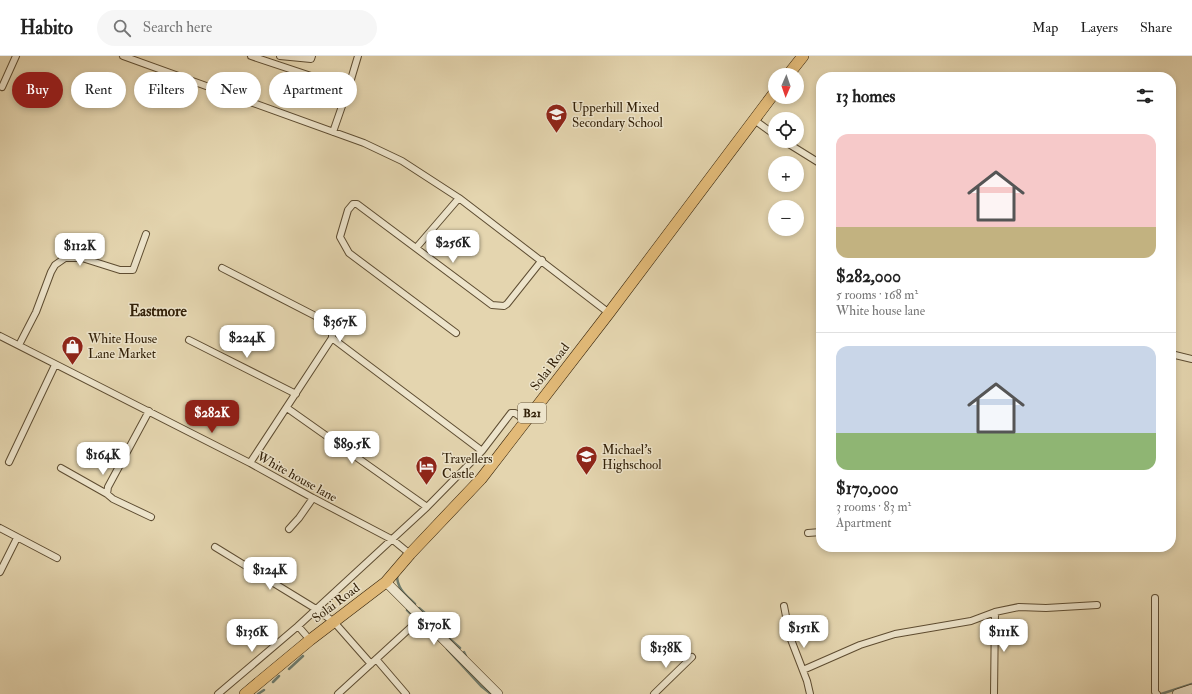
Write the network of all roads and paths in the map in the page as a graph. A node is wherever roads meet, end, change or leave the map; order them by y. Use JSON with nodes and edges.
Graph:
{"nodes":[{"id":1,"x":16,"y":56,"type":"edge"},
{"id":2,"x":123,"y":56,"type":"edge"},
{"id":3,"x":251,"y":56,"type":"edge"},
{"id":4,"x":280,"y":56,"type":"edge"},
{"id":5,"x":312,"y":56,"type":"edge"},
{"id":6,"x":358,"y":56,"type":"edge"},
{"id":7,"x":803,"y":56,"type":"edge"},
{"id":8,"x":794,"y":68,"type":"edge"},
{"id":9,"x":299,"y":72,"type":"edge"},
{"id":10,"x":353,"y":72,"type":"edge"},
{"id":11,"x":2,"y":87,"type":"dead end"},
{"id":12,"x":768,"y":101,"type":"edge"},
{"id":13,"x":341,"y":108,"type":"edge"},
{"id":14,"x":753,"y":119,"type":"junction"},
{"id":15,"x":768,"y":130,"type":"edge"},
{"id":16,"x":334,"y":132,"type":"junction"},
{"id":17,"x":795,"y":148,"type":"edge"},
{"id":18,"x":816,"y":161,"type":"edge"},
{"id":19,"x":459,"y":198,"type":"junction"},
{"id":20,"x":146,"y":234,"type":"dead end"},
{"id":21,"x":416,"y":248,"type":"junction"},
{"id":22,"x":542,"y":260,"type":"junction"},
{"id":23,"x":222,"y":268,"type":"dead end"},
{"id":24,"x":609,"y":313,"type":"junction"},
{"id":25,"x":456,"y":333,"type":"dead end"},
{"id":26,"x":0,"y":336,"type":"edge"},
{"id":27,"x":332,"y":338,"type":"junction"},
{"id":28,"x":189,"y":340,"type":"dead end"},
{"id":29,"x":19,"y":345,"type":"junction"},
{"id":30,"x":1176,"y":355,"type":"edge"},
{"id":31,"x":1192,"y":359,"type":"edge"},
{"id":32,"x":55,"y":365,"type":"junction"},
{"id":33,"x":296,"y":394,"type":"junction"},
{"id":34,"x":287,"y":408,"type":"junction"},
{"id":35,"x":149,"y":411,"type":"junction"},
{"id":36,"x":526,"y":421,"type":"junction"},
{"id":37,"x":482,"y":450,"type":"junction"},
{"id":38,"x":10,"y":462,"type":"dead end"},
{"id":39,"x":250,"y":463,"type":"junction"},
{"id":40,"x":60,"y":468,"type":"dead end"},
{"id":41,"x":107,"y":494,"type":"junction"},
{"id":42,"x":313,"y":498,"type":"junction"},
{"id":43,"x":427,"y":507,"type":"junction"},
{"id":44,"x":151,"y":517,"type":"dead end"},
{"id":45,"x":0,"y":528,"type":"edge"},
{"id":46,"x":289,"y":529,"type":"dead end"},
{"id":47,"x":816,"y":532,"type":"edge"},
{"id":48,"x":808,"y":533,"type":"dead end"},
{"id":49,"x":17,"y":538,"type":"junction"},
{"id":50,"x":393,"y":540,"type":"junction"},
{"id":51,"x":215,"y":547,"type":"dead end"},
{"id":52,"x":410,"y":554,"type":"junction"},
{"id":53,"x":57,"y":558,"type":"dead end"},
{"id":54,"x":0,"y":572,"type":"edge"},
{"id":55,"x":386,"y":582,"type":"junction"},
{"id":56,"x":1156,"y":598,"type":"dead end"},
{"id":57,"x":1097,"y":605,"type":"dead end"},
{"id":58,"x":784,"y":606,"type":"dead end"},
{"id":59,"x":316,"y":609,"type":"junction"},
{"id":60,"x":996,"y":612,"type":"junction"},
{"id":61,"x":421,"y":618,"type":"junction"},
{"id":62,"x":334,"y":622,"type":"junction"},
{"id":63,"x":298,"y":626,"type":"junction"},
{"id":64,"x":310,"y":640,"type":"junction"},
{"id":65,"x":692,"y":657,"type":"dead end"},
{"id":66,"x":376,"y":659,"type":"junction"},
{"id":67,"x":371,"y":664,"type":"junction"},
{"id":68,"x":803,"y":670,"type":"junction"},
{"id":69,"x":1192,"y":689,"type":"edge"},
{"id":70,"x":218,"y":694,"type":"edge"},
{"id":71,"x":245,"y":694,"type":"edge"},
{"id":72,"x":338,"y":694,"type":"edge"},
{"id":73,"x":406,"y":694,"type":"edge"},
{"id":74,"x":498,"y":694,"type":"edge"},
{"id":75,"x":654,"y":694,"type":"edge"},
{"id":76,"x":810,"y":694,"type":"edge"},
{"id":77,"x":994,"y":694,"type":"edge"},
{"id":78,"x":1157,"y":694,"type":"edge"},
{"id":79,"x":1177,"y":694,"type":"edge"}],
"edges":[{"from":1,"to":11,"type":"street"},
{"from":2,"to":16,"type":"street"},
{"from":3,"to":9,"type":"street"},
{"from":4,"to":5,"type":"street"},
{"from":6,"to":10,"type":"street"},
{"from":7,"to":8,"type":"highway"},
{"from":12,"to":14,"type":"highway","name":"Solai Road","number":"B21"},
{"from":13,"to":16,"type":"street"},
{"from":14,"to":15,"type":"street"},
{"from":14,"to":24,"type":"highway","name":"Solai Road","number":"B21"},
{"from":16,"to":19,"type":"street"},
{"from":17,"to":18,"type":"street"},
{"from":19,"to":21,"type":"street"},
{"from":19,"to":22,"type":"street"},
{"from":20,"to":29,"type":"street"},
{"from":21,"to":22,"type":"street"},
{"from":21,"to":25,"type":"street"},
{"from":22,"to":24,"type":"street"},
{"from":23,"to":27,"type":"street"},
{"from":24,"to":36,"type":"highway","name":"Solai Road","number":"B21"},
{"from":26,"to":29,"type":"street","name":"White house lane"},
{"from":27,"to":33,"type":"street"},
{"from":27,"to":37,"type":"street"},
{"from":28,"to":33,"type":"street"},
{"from":29,"to":32,"type":"street","name":"White house lane"},
{"from":30,"to":31,"type":"street"},
{"from":32,"to":35,"type":"street","name":"White house lane"},
{"from":32,"to":38,"type":"street"},
{"from":33,"to":34,"type":"street"},
{"from":34,"to":39,"type":"street"},
{"from":34,"to":43,"type":"street"},
{"from":35,"to":39,"type":"street","name":"White house lane"},
{"from":35,"to":41,"type":"street"},
{"from":36,"to":37,"type":"street"},
{"from":36,"to":52,"type":"highway","name":"Solai Road","number":"B21"},
{"from":37,"to":43,"type":"street"},
{"from":39,"to":42,"type":"street","name":"White house lane"},
{"from":40,"to":41,"type":"street"},
{"from":41,"to":44,"type":"street"},
{"from":42,"to":46,"type":"street"},
{"from":42,"to":50,"type":"street","name":"White house lane"},
{"from":43,"to":50,"type":"street"},
{"from":45,"to":49,"type":"street"},
{"from":47,"to":48,"type":"street"},
{"from":49,"to":53,"type":"street"},
{"from":49,"to":54,"type":"street"},
{"from":50,"to":52,"type":"street","name":"White house lane"},
{"from":50,"to":59,"type":"street"},
{"from":51,"to":59,"type":"street"},
{"from":52,"to":55,"type":"highway","name":"Solai Road","number":"B21"},
{"from":55,"to":61,"type":"street"},
{"from":55,"to":62,"type":"highway","name":"Solai Road","number":"B21"},
{"from":56,"to":78,"type":"street"},
{"from":57,"to":60,"type":"street"},
{"from":58,"to":68,"type":"street"},
{"from":59,"to":62,"type":"street"},
{"from":59,"to":63,"type":"street"},
{"from":60,"to":68,"type":"street"},
{"from":60,"to":77,"type":"street"},
{"from":61,"to":66,"type":"street"},
{"from":61,"to":74,"type":"street"},
{"from":62,"to":64,"type":"highway","name":"Solai Road","number":"B21"},
{"from":62,"to":67,"type":"street"},
{"from":63,"to":64,"type":"street"},
{"from":63,"to":70,"type":"street"},
{"from":64,"to":71,"type":"highway","name":"Solai Road","number":"B21"},
{"from":65,"to":75,"type":"street"},
{"from":66,"to":67,"type":"street"},
{"from":66,"to":73,"type":"street"},
{"from":67,"to":72,"type":"street"},
{"from":68,"to":76,"type":"street"},
{"from":69,"to":79,"type":"street"}]}
